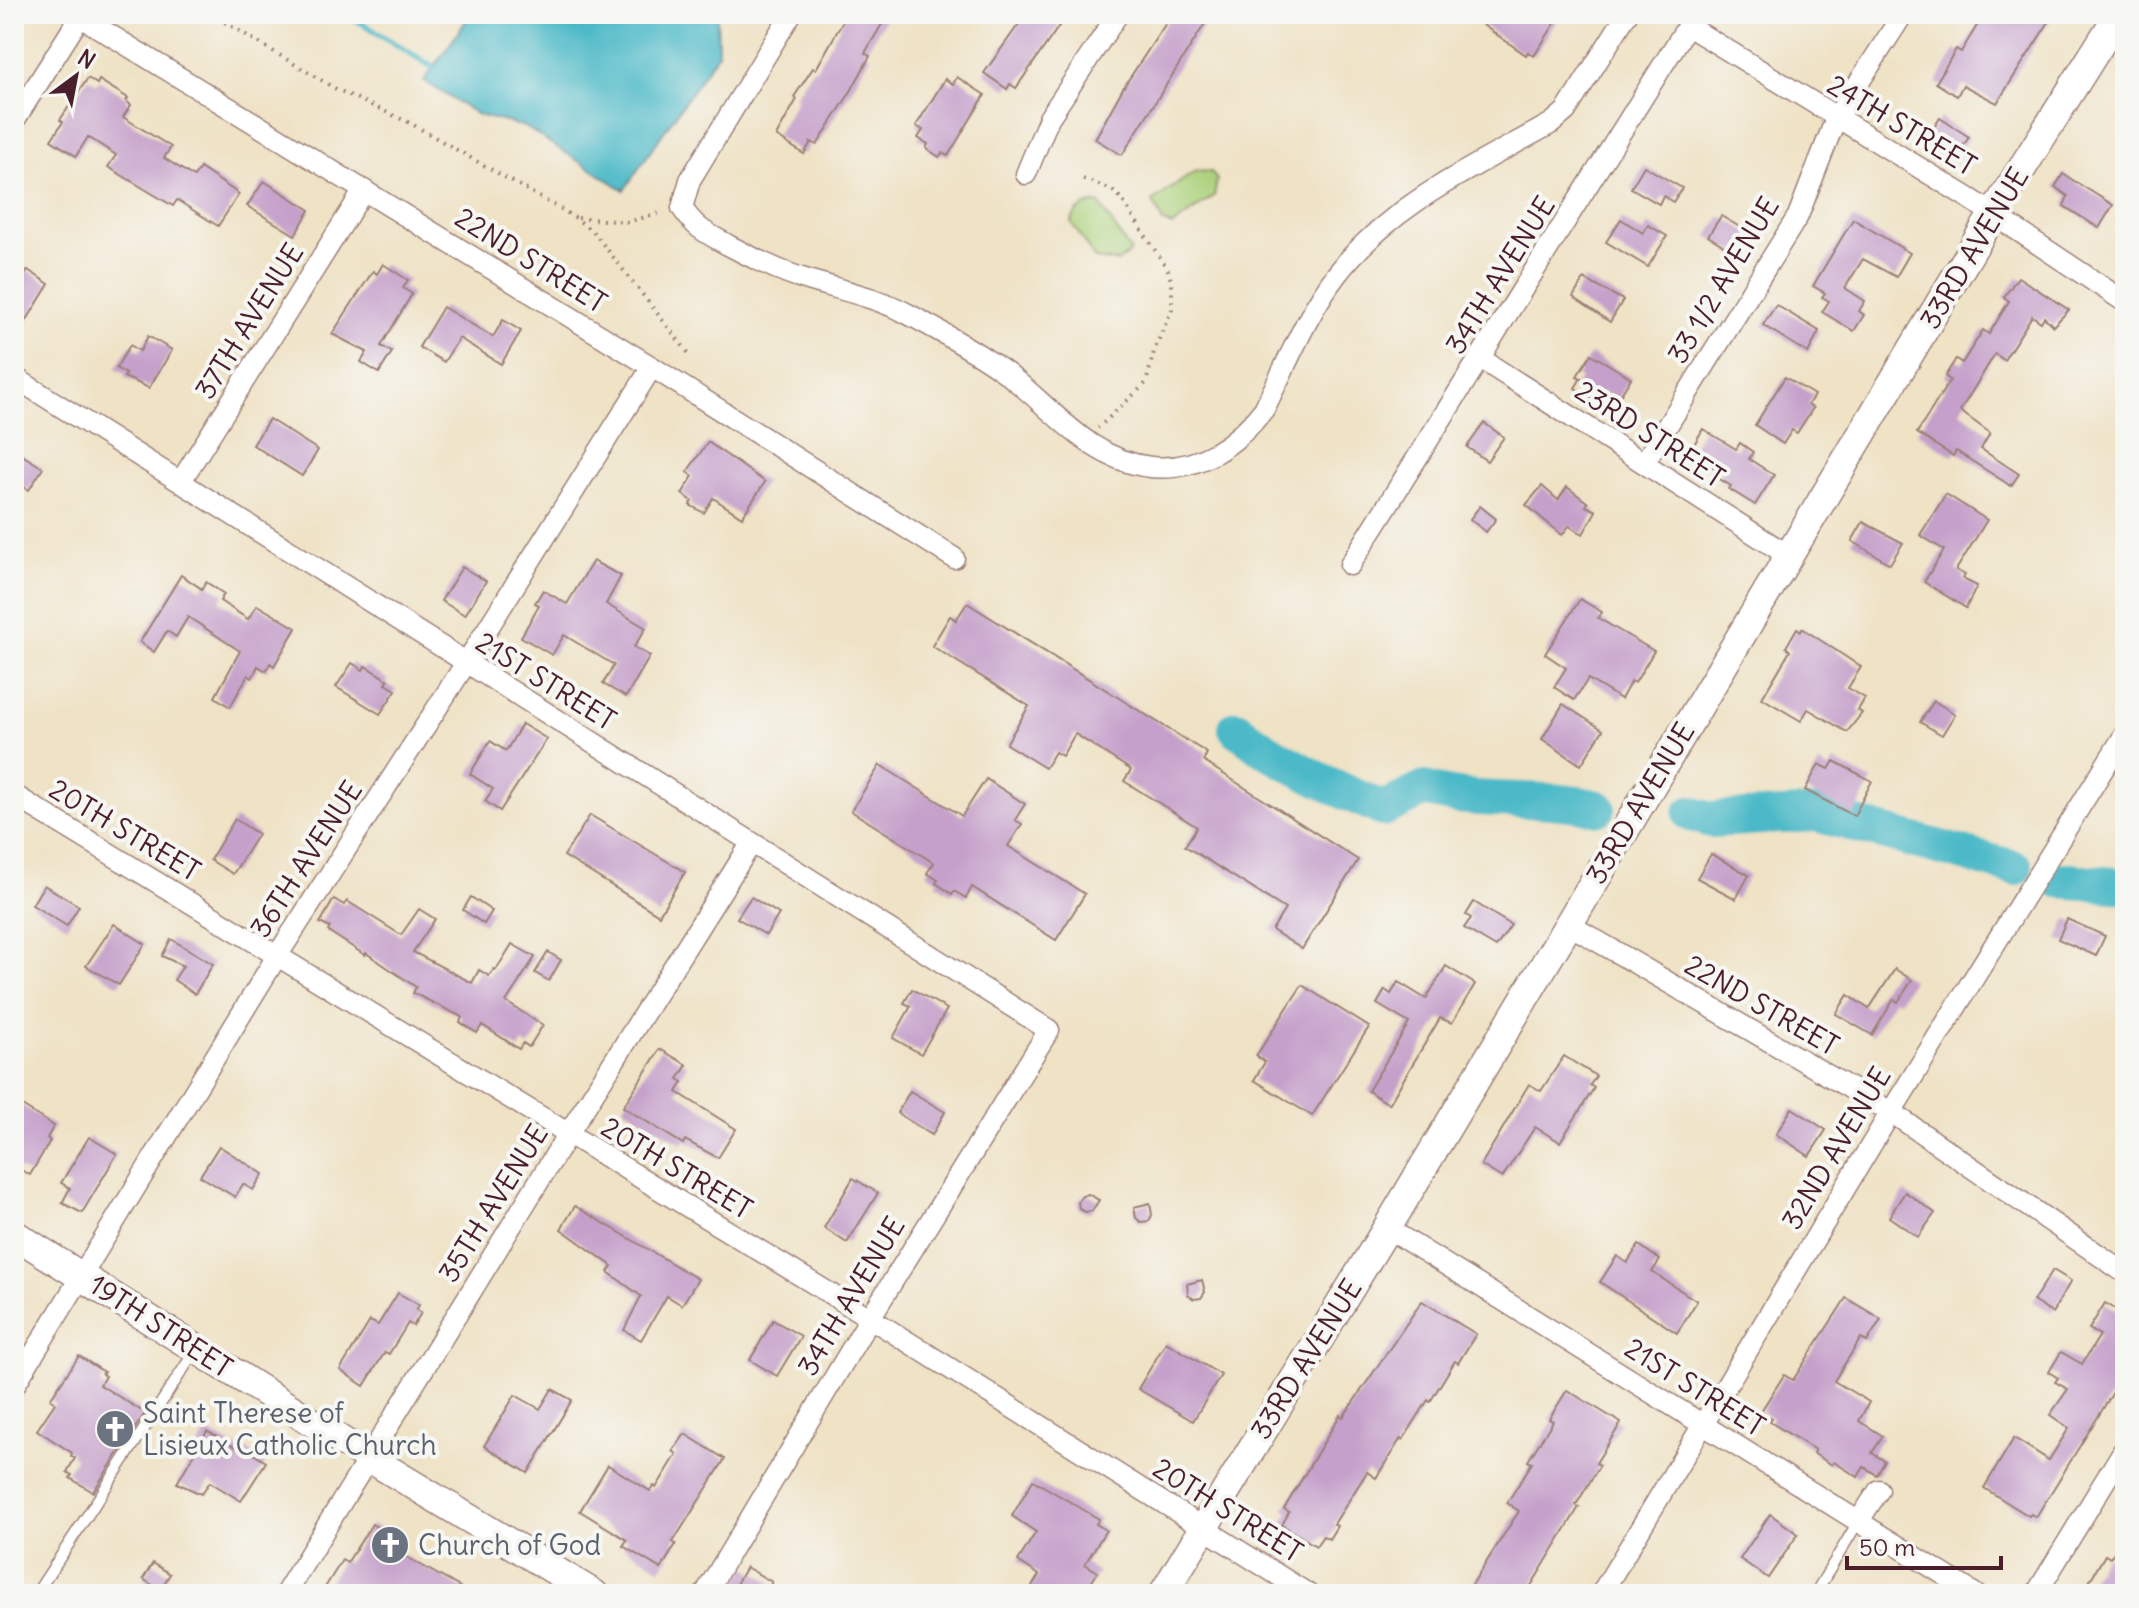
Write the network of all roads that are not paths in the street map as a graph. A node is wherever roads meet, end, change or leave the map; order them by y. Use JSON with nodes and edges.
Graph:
{"nodes":[{"id":1,"x":791,"y":14,"type":"edge"},
{"id":2,"x":1118,"y":14,"type":"edge"},
{"id":3,"x":1627,"y":14,"type":"edge"},
{"id":4,"x":1903,"y":14,"type":"edge"},
{"id":5,"x":2119,"y":14,"type":"edge"},
{"id":6,"x":78,"y":15,"type":"edge"},
{"id":7,"x":1692,"y":20,"type":"edge"},
{"id":8,"x":1836,"y":118,"type":"junction"},
{"id":9,"x":14,"y":121,"type":"edge"},
{"id":10,"x":1026,"y":174,"type":"dead end"},
{"id":11,"x":364,"y":190,"type":"junction"},
{"id":12,"x":1992,"y":216,"type":"junction"},
{"id":13,"x":2125,"y":302,"type":"edge"},
{"id":14,"x":1481,"y":359,"type":"junction"},
{"id":15,"x":652,"y":367,"type":"junction"},
{"id":16,"x":14,"y":377,"type":"edge"},
{"id":17,"x":1644,"y":463,"type":"junction"},
{"id":18,"x":181,"y":481,"type":"junction"},
{"id":19,"x":1789,"y":556,"type":"junction"},
{"id":20,"x":954,"y":558,"type":"dead end"},
{"id":21,"x":1350,"y":565,"type":"dead end"},
{"id":22,"x":466,"y":663,"type":"junction"},
{"id":23,"x":2125,"y":734,"type":"edge"},
{"id":24,"x":14,"y":795,"type":"edge"},
{"id":25,"x":751,"y":844,"type":"junction"},
{"id":26,"x":1568,"y":924,"type":"junction"},
{"id":27,"x":277,"y":956,"type":"junction"},
{"id":28,"x":1049,"y":1030,"type":"joint"},
{"id":29,"x":1891,"y":1112,"type":"junction"},
{"id":30,"x":568,"y":1134,"type":"junction"},
{"id":31,"x":1387,"y":1228,"type":"junction"},
{"id":32,"x":14,"y":1234,"type":"edge"},
{"id":33,"x":2125,"y":1273,"type":"edge"},
{"id":34,"x":83,"y":1276,"type":"junction"},
{"id":35,"x":870,"y":1318,"type":"junction"},
{"id":36,"x":196,"y":1349,"type":"junction"},
{"id":37,"x":14,"y":1386,"type":"edge"},
{"id":38,"x":1701,"y":1424,"type":"junction"},
{"id":39,"x":2125,"y":1448,"type":"edge"},
{"id":40,"x":369,"y":1458,"type":"junction"},
{"id":41,"x":1879,"y":1490,"type":"dead end"},
{"id":42,"x":1858,"y":1522,"type":"junction"},
{"id":43,"x":1202,"y":1527,"type":"junction"},
{"id":44,"x":36,"y":1594,"type":"edge"},
{"id":45,"x":285,"y":1594,"type":"edge"},
{"id":46,"x":594,"y":1594,"type":"edge"},
{"id":47,"x":705,"y":1594,"type":"edge"},
{"id":48,"x":1163,"y":1594,"type":"edge"},
{"id":49,"x":1308,"y":1594,"type":"edge"},
{"id":50,"x":1601,"y":1594,"type":"edge"},
{"id":51,"x":1815,"y":1594,"type":"edge"},
{"id":52,"x":1975,"y":1594,"type":"edge"},
{"id":53,"x":2036,"y":1594,"type":"edge"}],
"edges":[{"from":1,"to":3,"type":"street"},
{"from":2,"to":10,"type":"street"},
{"from":4,"to":8,"type":"street","name":"33 1/2 AVENUE"},
{"from":5,"to":12,"type":"street","name":"33RD AVENUE"},
{"from":6,"to":9,"type":"street"},
{"from":6,"to":11,"type":"street","name":"22ND STREET"},
{"from":7,"to":8,"type":"street","name":"24TH STREET"},
{"from":7,"to":14,"type":"street","name":"34TH AVENUE"},
{"from":8,"to":12,"type":"street","name":"24TH STREET"},
{"from":8,"to":17,"type":"street","name":"33 1/2 AVENUE"},
{"from":11,"to":15,"type":"street","name":"22ND STREET"},
{"from":11,"to":18,"type":"street","name":"37TH AVENUE"},
{"from":12,"to":13,"type":"street","name":"24TH STREET"},
{"from":12,"to":19,"type":"street","name":"33RD AVENUE"},
{"from":14,"to":17,"type":"street","name":"23RD STREET"},
{"from":14,"to":21,"type":"street","name":"34TH AVENUE"},
{"from":15,"to":20,"type":"street","name":"22ND STREET"},
{"from":15,"to":22,"type":"street","name":"36TH AVENUE"},
{"from":16,"to":18,"type":"street","name":"21ST STREET"},
{"from":17,"to":19,"type":"street","name":"23RD STREET"},
{"from":18,"to":22,"type":"street","name":"21ST STREET"},
{"from":19,"to":26,"type":"street","name":"33RD AVENUE"},
{"from":22,"to":25,"type":"street","name":"21ST STREET"},
{"from":22,"to":27,"type":"street","name":"36TH AVENUE"},
{"from":23,"to":29,"type":"street","name":"32ND AVENUE"},
{"from":24,"to":27,"type":"street","name":"20TH STREET"},
{"from":25,"to":28,"type":"street","name":"21ST STREET"},
{"from":25,"to":30,"type":"street","name":"35TH AVENUE"},
{"from":26,"to":29,"type":"street","name":"22ND STREET"},
{"from":26,"to":31,"type":"street","name":"33RD AVENUE"},
{"from":27,"to":30,"type":"street","name":"20TH STREET"},
{"from":27,"to":34,"type":"street","name":"36TH AVENUE"},
{"from":28,"to":35,"type":"street","name":"34TH AVENUE"},
{"from":29,"to":33,"type":"street","name":"22ND STREET"},
{"from":29,"to":38,"type":"street","name":"32ND AVENUE"},
{"from":30,"to":35,"type":"street","name":"20TH STREET"},
{"from":30,"to":40,"type":"street","name":"35TH AVENUE"},
{"from":31,"to":38,"type":"street","name":"21ST STREET"},
{"from":31,"to":43,"type":"street","name":"33RD AVENUE"},
{"from":32,"to":34,"type":"street","name":"19TH STREET"},
{"from":34,"to":36,"type":"street","name":"19TH STREET"},
{"from":34,"to":37,"type":"street","name":"36TH AVENUE"},
{"from":35,"to":43,"type":"street","name":"20TH STREET"},
{"from":35,"to":47,"type":"street","name":"34TH AVENUE"},
{"from":36,"to":40,"type":"street","name":"19TH STREET"},
{"from":36,"to":44,"type":"lane"},
{"from":38,"to":42,"type":"street","name":"21ST STREET"},
{"from":38,"to":50,"type":"street","name":"32ND AVENUE"},
{"from":39,"to":53,"type":"street"},
{"from":40,"to":45,"type":"street","name":"35TH AVENUE"},
{"from":40,"to":46,"type":"street","name":"19TH STREET"},
{"from":41,"to":42,"type":"street"},
{"from":42,"to":51,"type":"lane"},
{"from":42,"to":52,"type":"street","name":"21ST STREET"},
{"from":43,"to":48,"type":"street","name":"33RD AVENUE"},
{"from":43,"to":49,"type":"street","name":"20TH STREET"}]}
